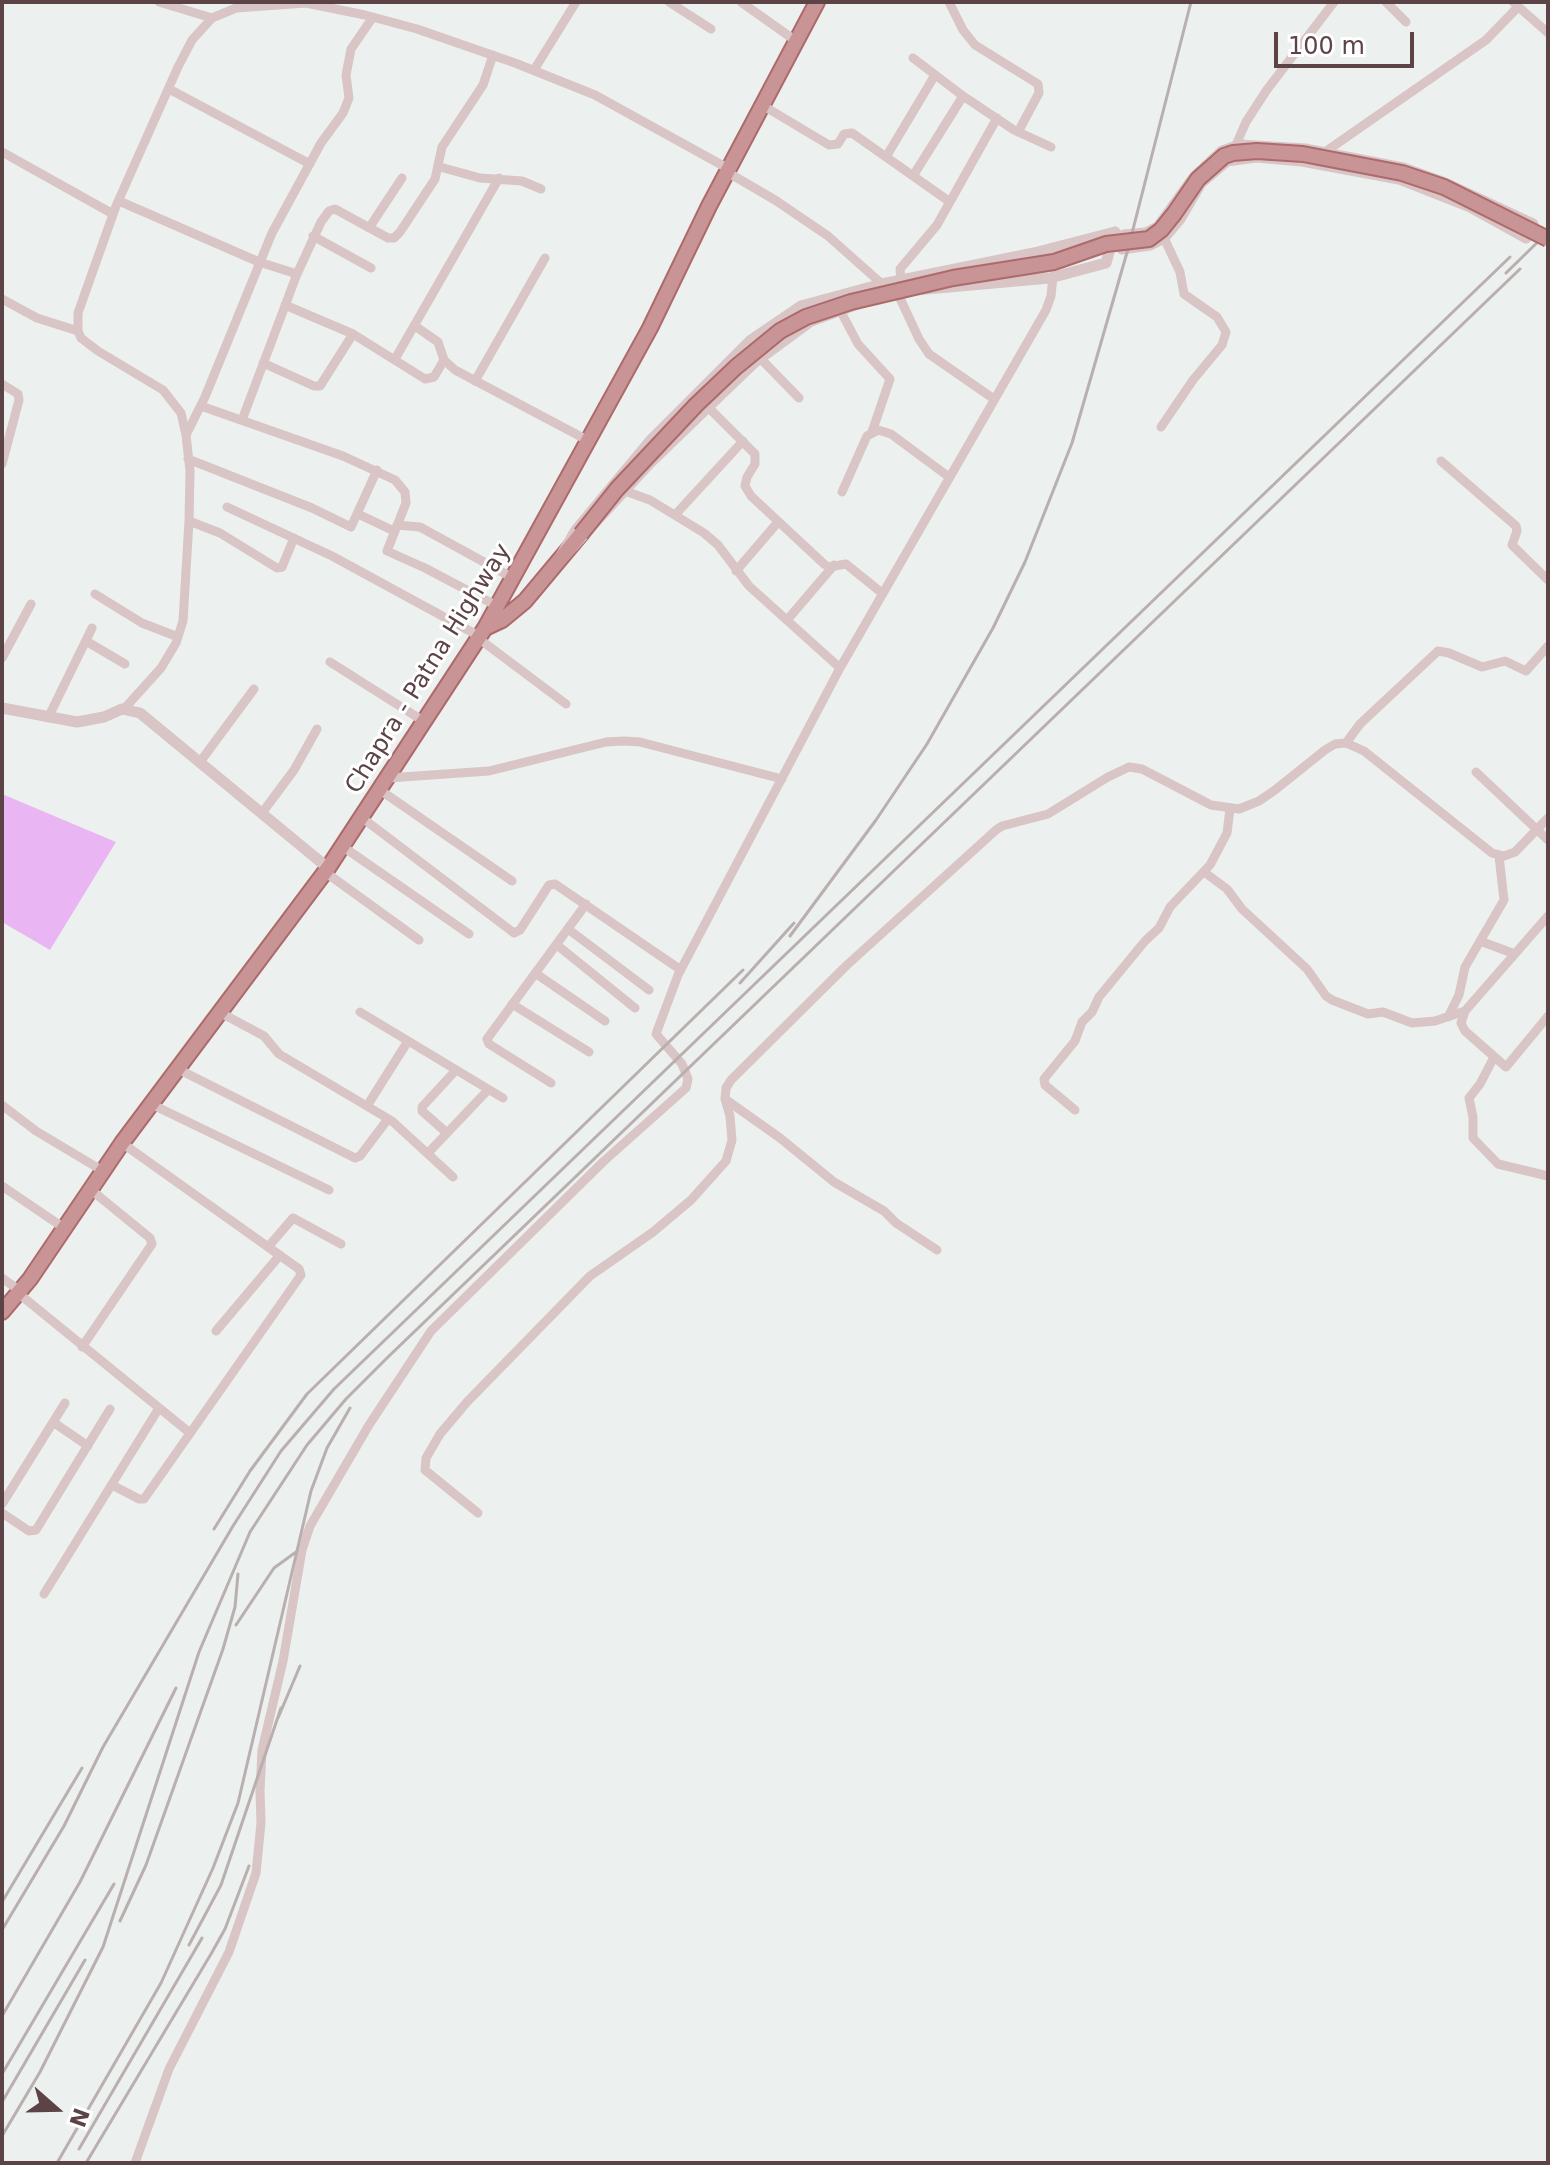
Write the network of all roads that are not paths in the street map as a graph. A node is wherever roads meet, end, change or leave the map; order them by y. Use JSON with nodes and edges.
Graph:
{"nodes":[{"id":1,"x":159,"y":2,"type":"edge"},
{"id":2,"x":576,"y":2,"type":"edge"},
{"id":3,"x":669,"y":2,"type":"edge"},
{"id":4,"x":741,"y":2,"type":"edge"},
{"id":5,"x":817,"y":2,"type":"edge"},
{"id":6,"x":949,"y":2,"type":"edge"},
{"id":7,"x":1334,"y":2,"type":"edge"},
{"id":8,"x":1386,"y":2,"type":"edge"},
{"id":9,"x":1516,"y":4,"type":"edge"},
{"id":10,"x":373,"y":17,"type":"junction"},
{"id":11,"x":212,"y":18,"type":"junction"},
{"id":12,"x":1406,"y":22,"type":"dead end"},
{"id":13,"x":711,"y":29,"type":"dead end"},
{"id":14,"x":1548,"y":33,"type":"edge"},
{"id":15,"x":796,"y":41,"type":"junction"},
{"id":16,"x":493,"y":55,"type":"junction"},
{"id":17,"x":913,"y":58,"type":"dead end"},
{"id":18,"x":534,"y":70,"type":"junction"},
{"id":19,"x":935,"y":75,"type":"junction"},
{"id":20,"x":169,"y":89,"type":"junction"},
{"id":21,"x":963,"y":96,"type":"junction"},
{"id":22,"x":762,"y":105,"type":"junction"},
{"id":23,"x":997,"y":118,"type":"junction"},
{"id":24,"x":1018,"y":132,"type":"junction"},
{"id":25,"x":1051,"y":147,"type":"dead end"},
{"id":26,"x":1235,"y":147,"type":"junction"},
{"id":27,"x":2,"y":152,"type":"edge"},
{"id":28,"x":1325,"y":152,"type":"junction"},
{"id":29,"x":886,"y":157,"type":"junction"},
{"id":30,"x":310,"y":164,"type":"junction"},
{"id":31,"x":440,"y":167,"type":"junction"},
{"id":32,"x":728,"y":171,"type":"junction"},
{"id":33,"x":913,"y":176,"type":"junction"},
{"id":34,"x":402,"y":178,"type":"dead end"},
{"id":35,"x":499,"y":178,"type":"junction"},
{"id":36,"x":541,"y":189,"type":"dead end"},
{"id":37,"x":119,"y":201,"type":"junction"},
{"id":38,"x":950,"y":202,"type":"junction"},
{"id":39,"x":113,"y":214,"type":"junction"},
{"id":40,"x":1533,"y":224,"type":"junction"},
{"id":41,"x":369,"y":228,"type":"junction"},
{"id":42,"x":1548,"y":232,"type":"edge"},
{"id":43,"x":1119,"y":235,"type":"junction"},
{"id":44,"x":313,"y":236,"type":"junction"},
{"id":45,"x":1164,"y":238,"type":"junction"},
{"id":46,"x":1548,"y":241,"type":"edge"},
{"id":47,"x":545,"y":258,"type":"dead end"},
{"id":48,"x":259,"y":262,"type":"junction"},
{"id":49,"x":371,"y":268,"type":"dead end"},
{"id":50,"x":297,"y":274,"type":"junction"},
{"id":51,"x":1053,"y":276,"type":"junction"},
{"id":52,"x":882,"y":284,"type":"junction"},
{"id":53,"x":899,"y":288,"type":"junction"},
{"id":54,"x":2,"y":299,"type":"edge"},
{"id":55,"x":285,"y":305,"type":"junction"},
{"id":56,"x":840,"y":310,"type":"junction"},
{"id":57,"x":415,"y":326,"type":"junction"},
{"id":58,"x":78,"y":331,"type":"junction"},
{"id":59,"x":353,"y":334,"type":"junction"},
{"id":60,"x":760,"y":358,"type":"junction"},
{"id":61,"x":395,"y":359,"type":"junction"},
{"id":62,"x":444,"y":360,"type":"junction"},
{"id":63,"x":263,"y":363,"type":"junction"},
{"id":64,"x":475,"y":381,"type":"junction"},
{"id":65,"x":2,"y":384,"type":"edge"},
{"id":66,"x":799,"y":398,"type":"dead end"},
{"id":67,"x":994,"y":399,"type":"junction"},
{"id":68,"x":201,"y":406,"type":"junction"},
{"id":69,"x":708,"y":407,"type":"junction"},
{"id":70,"x":242,"y":420,"type":"junction"},
{"id":71,"x":1161,"y":427,"type":"dead end"},
{"id":72,"x":872,"y":432,"type":"junction"},
{"id":73,"x":186,"y":435,"type":"junction"},
{"id":74,"x":589,"y":441,"type":"junction"},
{"id":75,"x":743,"y":441,"type":"junction"},
{"id":76,"x":188,"y":459,"type":"junction"},
{"id":77,"x":1441,"y":461,"type":"dead end"},
{"id":78,"x":2,"y":464,"type":"edge"},
{"id":79,"x":377,"y":470,"type":"junction"},
{"id":80,"x":949,"y":477,"type":"junction"},
{"id":81,"x":625,"y":491,"type":"junction"},
{"id":82,"x":842,"y":492,"type":"dead end"},
{"id":83,"x":227,"y":507,"type":"dead end"},
{"id":84,"x":358,"y":514,"type":"junction"},
{"id":85,"x":675,"y":515,"type":"junction"},
{"id":86,"x":189,"y":521,"type":"junction"},
{"id":87,"x":778,"y":522,"type":"junction"},
{"id":88,"x":395,"y":528,"type":"junction"},
{"id":89,"x":294,"y":538,"type":"junction"},
{"id":90,"x":834,"y":565,"type":"junction"},
{"id":91,"x":555,"y":566,"type":"junction"},
{"id":92,"x":736,"y":571,"type":"junction"},
{"id":93,"x":513,"y":578,"type":"junction"},
{"id":94,"x":1548,"y":580,"type":"edge"},
{"id":95,"x":882,"y":593,"type":"junction"},
{"id":96,"x":95,"y":594,"type":"dead end"},
{"id":97,"x":31,"y":604,"type":"dead end"},
{"id":98,"x":497,"y":606,"type":"junction"},
{"id":99,"x":788,"y":619,"type":"junction"},
{"id":100,"x":92,"y":628,"type":"dead end"},
{"id":101,"x":481,"y":634,"type":"junction"},
{"id":102,"x":178,"y":637,"type":"junction"},
{"id":103,"x":86,"y":641,"type":"junction"},
{"id":104,"x":1548,"y":646,"type":"edge"},
{"id":105,"x":2,"y":658,"type":"edge"},
{"id":106,"x":330,"y":662,"type":"dead end"},
{"id":107,"x":125,"y":664,"type":"dead end"},
{"id":108,"x":840,"y":668,"type":"junction"},
{"id":109,"x":254,"y":689,"type":"dead end"},
{"id":110,"x":566,"y":704,"type":"dead end"},
{"id":111,"x":2,"y":708,"type":"edge"},
{"id":112,"x":124,"y":709,"type":"junction"},
{"id":113,"x":48,"y":718,"type":"junction"},
{"id":114,"x":425,"y":722,"type":"junction"},
{"id":115,"x":317,"y":729,"type":"dead end"},
{"id":116,"x":1346,"y":743,"type":"junction"},
{"id":117,"x":200,"y":762,"type":"junction"},
{"id":118,"x":1476,"y":772,"type":"dead end"},
{"id":119,"x":782,"y":779,"type":"junction"},
{"id":120,"x":384,"y":784,"type":"junction"},
{"id":121,"x":1230,"y":809,"type":"junction"},
{"id":122,"x":262,"y":813,"type":"junction"},
{"id":123,"x":361,"y":817,"type":"junction"},
{"id":124,"x":1548,"y":818,"type":"edge"},
{"id":125,"x":1537,"y":829,"type":"junction"},
{"id":126,"x":1548,"y":840,"type":"edge"},
{"id":127,"x":342,"y":846,"type":"junction"},
{"id":128,"x":1499,"y":856,"type":"junction"},
{"id":129,"x":326,"y":870,"type":"junction"},
{"id":130,"x":1204,"y":872,"type":"junction"},
{"id":131,"x":512,"y":881,"type":"dead end"},
{"id":132,"x":586,"y":904,"type":"junction"},
{"id":133,"x":1548,"y":916,"type":"edge"},
{"id":134,"x":568,"y":929,"type":"junction"},
{"id":135,"x":469,"y":934,"type":"dead end"},
{"id":136,"x":419,"y":940,"type":"dead end"},
{"id":137,"x":1480,"y":941,"type":"junction"},
{"id":138,"x":557,"y":945,"type":"junction"},
{"id":139,"x":1515,"y":954,"type":"junction"},
{"id":140,"x":681,"y":970,"type":"junction"},
{"id":141,"x":535,"y":973,"type":"junction"},
{"id":142,"x":649,"y":990,"type":"dead end"},
{"id":143,"x":512,"y":1004,"type":"junction"},
{"id":144,"x":635,"y":1008,"type":"dead end"},
{"id":145,"x":1465,"y":1011,"type":"junction"},
{"id":146,"x":360,"y":1012,"type":"dead end"},
{"id":147,"x":221,"y":1013,"type":"junction"},
{"id":148,"x":1548,"y":1016,"type":"edge"},
{"id":149,"x":1448,"y":1017,"type":"junction"},
{"id":150,"x":605,"y":1021,"type":"dead end"},
{"id":151,"x":408,"y":1041,"type":"junction"},
{"id":152,"x":589,"y":1052,"type":"dead end"},
{"id":153,"x":1493,"y":1059,"type":"junction"},
{"id":154,"x":178,"y":1069,"type":"junction"},
{"id":155,"x":456,"y":1070,"type":"junction"},
{"id":156,"x":551,"y":1083,"type":"dead end"},
{"id":157,"x":488,"y":1090,"type":"junction"},
{"id":158,"x":503,"y":1098,"type":"dead end"},
{"id":159,"x":725,"y":1099,"type":"junction"},
{"id":160,"x":151,"y":1104,"type":"junction"},
{"id":161,"x":2,"y":1105,"type":"edge"},
{"id":162,"x":367,"y":1106,"type":"junction"},
{"id":163,"x":1075,"y":1110,"type":"dead end"},
{"id":164,"x":388,"y":1119,"type":"junction"},
{"id":165,"x":447,"y":1133,"type":"junction"},
{"id":166,"x":122,"y":1143,"type":"junction"},
{"id":167,"x":428,"y":1153,"type":"junction"},
{"id":168,"x":103,"y":1171,"type":"junction"},
{"id":169,"x":1548,"y":1176,"type":"edge"},
{"id":170,"x":453,"y":1177,"type":"dead end"},
{"id":171,"x":2,"y":1186,"type":"edge"},
{"id":172,"x":90,"y":1189,"type":"junction"},
{"id":173,"x":329,"y":1190,"type":"dead end"},
{"id":174,"x":64,"y":1228,"type":"junction"},
{"id":175,"x":341,"y":1244,"type":"dead end"},
{"id":176,"x":268,"y":1247,"type":"junction"},
{"id":177,"x":937,"y":1250,"type":"dead end"},
{"id":178,"x":280,"y":1255,"type":"junction"},
{"id":179,"x":2,"y":1278,"type":"edge"},
{"id":180,"x":19,"y":1292,"type":"junction"},
{"id":181,"x":2,"y":1312,"type":"edge"},
{"id":182,"x":216,"y":1331,"type":"dead end"},
{"id":183,"x":82,"y":1347,"type":"junction"},
{"id":184,"x":65,"y":1403,"type":"dead end"},
{"id":185,"x":159,"y":1408,"type":"junction"},
{"id":186,"x":110,"y":1409,"type":"dead end"},
{"id":187,"x":53,"y":1422,"type":"junction"},
{"id":188,"x":190,"y":1433,"type":"junction"},
{"id":189,"x":88,"y":1446,"type":"junction"},
{"id":190,"x":112,"y":1485,"type":"junction"},
{"id":191,"x":2,"y":1504,"type":"edge"},
{"id":192,"x":2,"y":1513,"type":"edge"},
{"id":193,"x":478,"y":1513,"type":"dead end"},
{"id":194,"x":44,"y":1594,"type":"dead end"},
{"id":195,"x":135,"y":2163,"type":"edge"}],
"edges":[{"from":1,"to":11,"type":"street"},
{"from":2,"to":18,"type":"street"},
{"from":3,"to":13,"type":"street"},
{"from":4,"to":15,"type":"street"},
{"from":5,"to":15,"type":"highway","name":"Chapra - Patna Highway"},
{"from":6,"to":24,"type":"street"},
{"from":7,"to":26,"type":"street"},
{"from":8,"to":12,"type":"street"},
{"from":9,"to":14,"type":"street"},
{"from":9,"to":28,"type":"street"},
{"from":10,"to":11,"type":"street"},
{"from":10,"to":16,"type":"street"},
{"from":10,"to":30,"type":"street"},
{"from":11,"to":20,"type":"street"},
{"from":15,"to":22,"type":"highway","name":"Chapra - Patna Highway"},
{"from":16,"to":18,"type":"street"},
{"from":16,"to":31,"type":"street"},
{"from":17,"to":19,"type":"street"},
{"from":18,"to":32,"type":"street"},
{"from":19,"to":21,"type":"street"},
{"from":19,"to":29,"type":"street"},
{"from":20,"to":30,"type":"street"},
{"from":20,"to":37,"type":"street"},
{"from":21,"to":23,"type":"street"},
{"from":21,"to":33,"type":"street"},
{"from":22,"to":29,"type":"street"},
{"from":22,"to":32,"type":"highway","name":"Chapra - Patna Highway"},
{"from":23,"to":24,"type":"street"},
{"from":23,"to":38,"type":"street"},
{"from":24,"to":25,"type":"street"},
{"from":26,"to":28,"type":"street"},
{"from":26,"to":43,"type":"street"},
{"from":27,"to":39,"type":"street"},
{"from":28,"to":40,"type":"street"},
{"from":29,"to":33,"type":"street"},
{"from":30,"to":48,"type":"street"},
{"from":31,"to":35,"type":"street"},
{"from":31,"to":41,"type":"street"},
{"from":32,"to":52,"type":"street"},
{"from":32,"to":74,"type":"highway","name":"Chapra - Patna Highway"},
{"from":33,"to":38,"type":"street"},
{"from":34,"to":41,"type":"street"},
{"from":35,"to":36,"type":"street"},
{"from":35,"to":57,"type":"street"},
{"from":37,"to":39,"type":"street"},
{"from":37,"to":48,"type":"street"},
{"from":38,"to":53,"type":"street"},
{"from":39,"to":58,"type":"street"},
{"from":40,"to":42,"type":"street"},
{"from":40,"to":45,"type":"street"},
{"from":41,"to":44,"type":"street"},
{"from":43,"to":45,"type":"street"},
{"from":43,"to":51,"type":"street"},
{"from":43,"to":53,"type":"street"},
{"from":44,"to":49,"type":"street"},
{"from":44,"to":50,"type":"street"},
{"from":45,"to":71,"type":"street"},
{"from":46,"to":91,"type":"highway","bridge":true},
{"from":47,"to":64,"type":"street"},
{"from":48,"to":50,"type":"street"},
{"from":48,"to":68,"type":"street"},
{"from":50,"to":55,"type":"street"},
{"from":51,"to":53,"type":"street"},
{"from":51,"to":67,"type":"street"},
{"from":52,"to":53,"type":"street"},
{"from":52,"to":91,"type":"street"},
{"from":53,"to":56,"type":"street"},
{"from":53,"to":67,"type":"street"},
{"from":54,"to":58,"type":"street"},
{"from":55,"to":59,"type":"street"},
{"from":55,"to":63,"type":"street"},
{"from":56,"to":60,"type":"street"},
{"from":56,"to":72,"type":"street"},
{"from":57,"to":61,"type":"street"},
{"from":57,"to":62,"type":"street"},
{"from":58,"to":73,"type":"street"},
{"from":59,"to":61,"type":"street"},
{"from":59,"to":63,"type":"street"},
{"from":60,"to":66,"type":"street"},
{"from":60,"to":69,"type":"street"},
{"from":61,"to":62,"type":"street"},
{"from":62,"to":64,"type":"street"},
{"from":63,"to":70,"type":"street"},
{"from":64,"to":74,"type":"street"},
{"from":65,"to":78,"type":"street"},
{"from":67,"to":80,"type":"street"},
{"from":68,"to":70,"type":"street"},
{"from":68,"to":73,"type":"street"},
{"from":69,"to":75,"type":"street"},
{"from":69,"to":81,"type":"street"},
{"from":70,"to":79,"type":"street"},
{"from":72,"to":80,"type":"street"},
{"from":72,"to":82,"type":"street"},
{"from":73,"to":76,"type":"street"},
{"from":74,"to":93,"type":"highway","name":"Chapra - Patna Highway"},
{"from":75,"to":85,"type":"street"},
{"from":75,"to":87,"type":"street"},
{"from":76,"to":84,"type":"street"},
{"from":76,"to":86,"type":"street"},
{"from":77,"to":94,"type":"street"},
{"from":79,"to":84,"type":"street"},
{"from":79,"to":88,"type":"street"},
{"from":80,"to":95,"type":"street"},
{"from":81,"to":85,"type":"street"},
{"from":81,"to":91,"type":"street"},
{"from":83,"to":89,"type":"street"},
{"from":84,"to":88,"type":"street"},
{"from":85,"to":92,"type":"street"},
{"from":86,"to":89,"type":"street"},
{"from":86,"to":102,"type":"street"},
{"from":87,"to":90,"type":"street"},
{"from":87,"to":92,"type":"street"},
{"from":88,"to":93,"type":"street"},
{"from":88,"to":98,"type":"street"},
{"from":89,"to":101,"type":"street"},
{"from":90,"to":95,"type":"street"},
{"from":90,"to":99,"type":"street"},
{"from":91,"to":101,"type":"highway"},
{"from":92,"to":99,"type":"street"},
{"from":93,"to":98,"type":"highway","name":"Chapra - Patna Highway"},
{"from":95,"to":108,"type":"street"},
{"from":96,"to":102,"type":"street"},
{"from":97,"to":105,"type":"street"},
{"from":98,"to":101,"type":"highway","name":"Chapra - Patna Highway"},
{"from":99,"to":108,"type":"street"},
{"from":100,"to":103,"type":"street"},
{"from":101,"to":110,"type":"street"},
{"from":101,"to":114,"type":"highway","name":"Chapra - Patna Highway"},
{"from":102,"to":112,"type":"street"},
{"from":103,"to":107,"type":"street"},
{"from":103,"to":113,"type":"street"},
{"from":104,"to":116,"type":"street"},
{"from":106,"to":114,"type":"street"},
{"from":108,"to":119,"type":"street"},
{"from":109,"to":117,"type":"street"},
{"from":111,"to":113,"type":"street"},
{"from":112,"to":113,"type":"street"},
{"from":112,"to":117,"type":"street"},
{"from":114,"to":120,"type":"highway","name":"Chapra - Patna Highway"},
{"from":115,"to":122,"type":"street"},
{"from":116,"to":121,"type":"street"},
{"from":116,"to":128,"type":"street"},
{"from":117,"to":122,"type":"street"},
{"from":118,"to":125,"type":"street"},
{"from":119,"to":120,"type":"street"},
{"from":119,"to":140,"type":"street"},
{"from":120,"to":123,"type":"highway","name":"Chapra - Patna Highway"},
{"from":120,"to":131,"type":"street"},
{"from":121,"to":130,"type":"street"},
{"from":121,"to":159,"type":"street"},
{"from":122,"to":129,"type":"street"},
{"from":123,"to":127,"type":"highway","name":"Chapra - Patna Highway"},
{"from":123,"to":132,"type":"street"},
{"from":124,"to":125,"type":"street"},
{"from":125,"to":126,"type":"street"},
{"from":125,"to":128,"type":"street"},
{"from":127,"to":129,"type":"highway","name":"Chapra - Patna Highway"},
{"from":127,"to":135,"type":"street"},
{"from":128,"to":137,"type":"street"},
{"from":129,"to":136,"type":"street"},
{"from":129,"to":147,"type":"highway","name":"Chapra - Patna Highway"},
{"from":130,"to":149,"type":"street"},
{"from":130,"to":163,"type":"street"},
{"from":132,"to":134,"type":"street"},
{"from":132,"to":140,"type":"street"},
{"from":133,"to":139,"type":"street"},
{"from":134,"to":138,"type":"street"},
{"from":134,"to":142,"type":"street"},
{"from":137,"to":139,"type":"street"},
{"from":137,"to":149,"type":"street"},
{"from":138,"to":141,"type":"street"},
{"from":138,"to":144,"type":"street"},
{"from":139,"to":145,"type":"street"},
{"from":140,"to":195,"type":"street"},
{"from":141,"to":143,"type":"street"},
{"from":141,"to":150,"type":"street"},
{"from":143,"to":152,"type":"street"},
{"from":143,"to":156,"type":"street"},
{"from":145,"to":149,"type":"street"},
{"from":145,"to":153,"type":"street"},
{"from":146,"to":151,"type":"street"},
{"from":147,"to":154,"type":"highway","name":"Chapra - Patna Highway"},
{"from":147,"to":162,"type":"street"},
{"from":148,"to":153,"type":"street"},
{"from":151,"to":155,"type":"street"},
{"from":151,"to":162,"type":"street"},
{"from":153,"to":169,"type":"street"},
{"from":154,"to":160,"type":"highway","name":"Chapra - Patna Highway"},
{"from":154,"to":164,"type":"street"},
{"from":155,"to":157,"type":"street"},
{"from":155,"to":165,"type":"street"},
{"from":157,"to":158,"type":"street"},
{"from":157,"to":165,"type":"street"},
{"from":159,"to":177,"type":"street"},
{"from":159,"to":193,"type":"street"},
{"from":160,"to":166,"type":"highway","name":"Chapra - Patna Highway"},
{"from":160,"to":173,"type":"street"},
{"from":161,"to":168,"type":"street"},
{"from":162,"to":164,"type":"street"},
{"from":164,"to":167,"type":"street"},
{"from":165,"to":167,"type":"street"},
{"from":166,"to":168,"type":"highway","name":"Chapra - Patna Highway"},
{"from":166,"to":176,"type":"street"},
{"from":167,"to":170,"type":"street"},
{"from":168,"to":172,"type":"highway","name":"Chapra - Patna Highway"},
{"from":171,"to":174,"type":"street"},
{"from":172,"to":174,"type":"highway","name":"Chapra - Patna Highway"},
{"from":172,"to":183,"type":"street"},
{"from":174,"to":180,"type":"highway","name":"Chapra - Patna Highway"},
{"from":175,"to":176,"type":"street"},
{"from":176,"to":178,"type":"street"},
{"from":178,"to":182,"type":"street"},
{"from":178,"to":188,"type":"street"},
{"from":179,"to":180,"type":"street"},
{"from":180,"to":181,"type":"highway","name":"Chapra - Patna Highway"},
{"from":180,"to":183,"type":"street"},
{"from":183,"to":185,"type":"street"},
{"from":184,"to":187,"type":"street"},
{"from":185,"to":188,"type":"street"},
{"from":185,"to":190,"type":"street"},
{"from":186,"to":189,"type":"street"},
{"from":187,"to":189,"type":"street"},
{"from":187,"to":191,"type":"street"},
{"from":188,"to":190,"type":"street"},
{"from":189,"to":192,"type":"street"},
{"from":190,"to":194,"type":"street"}]}
